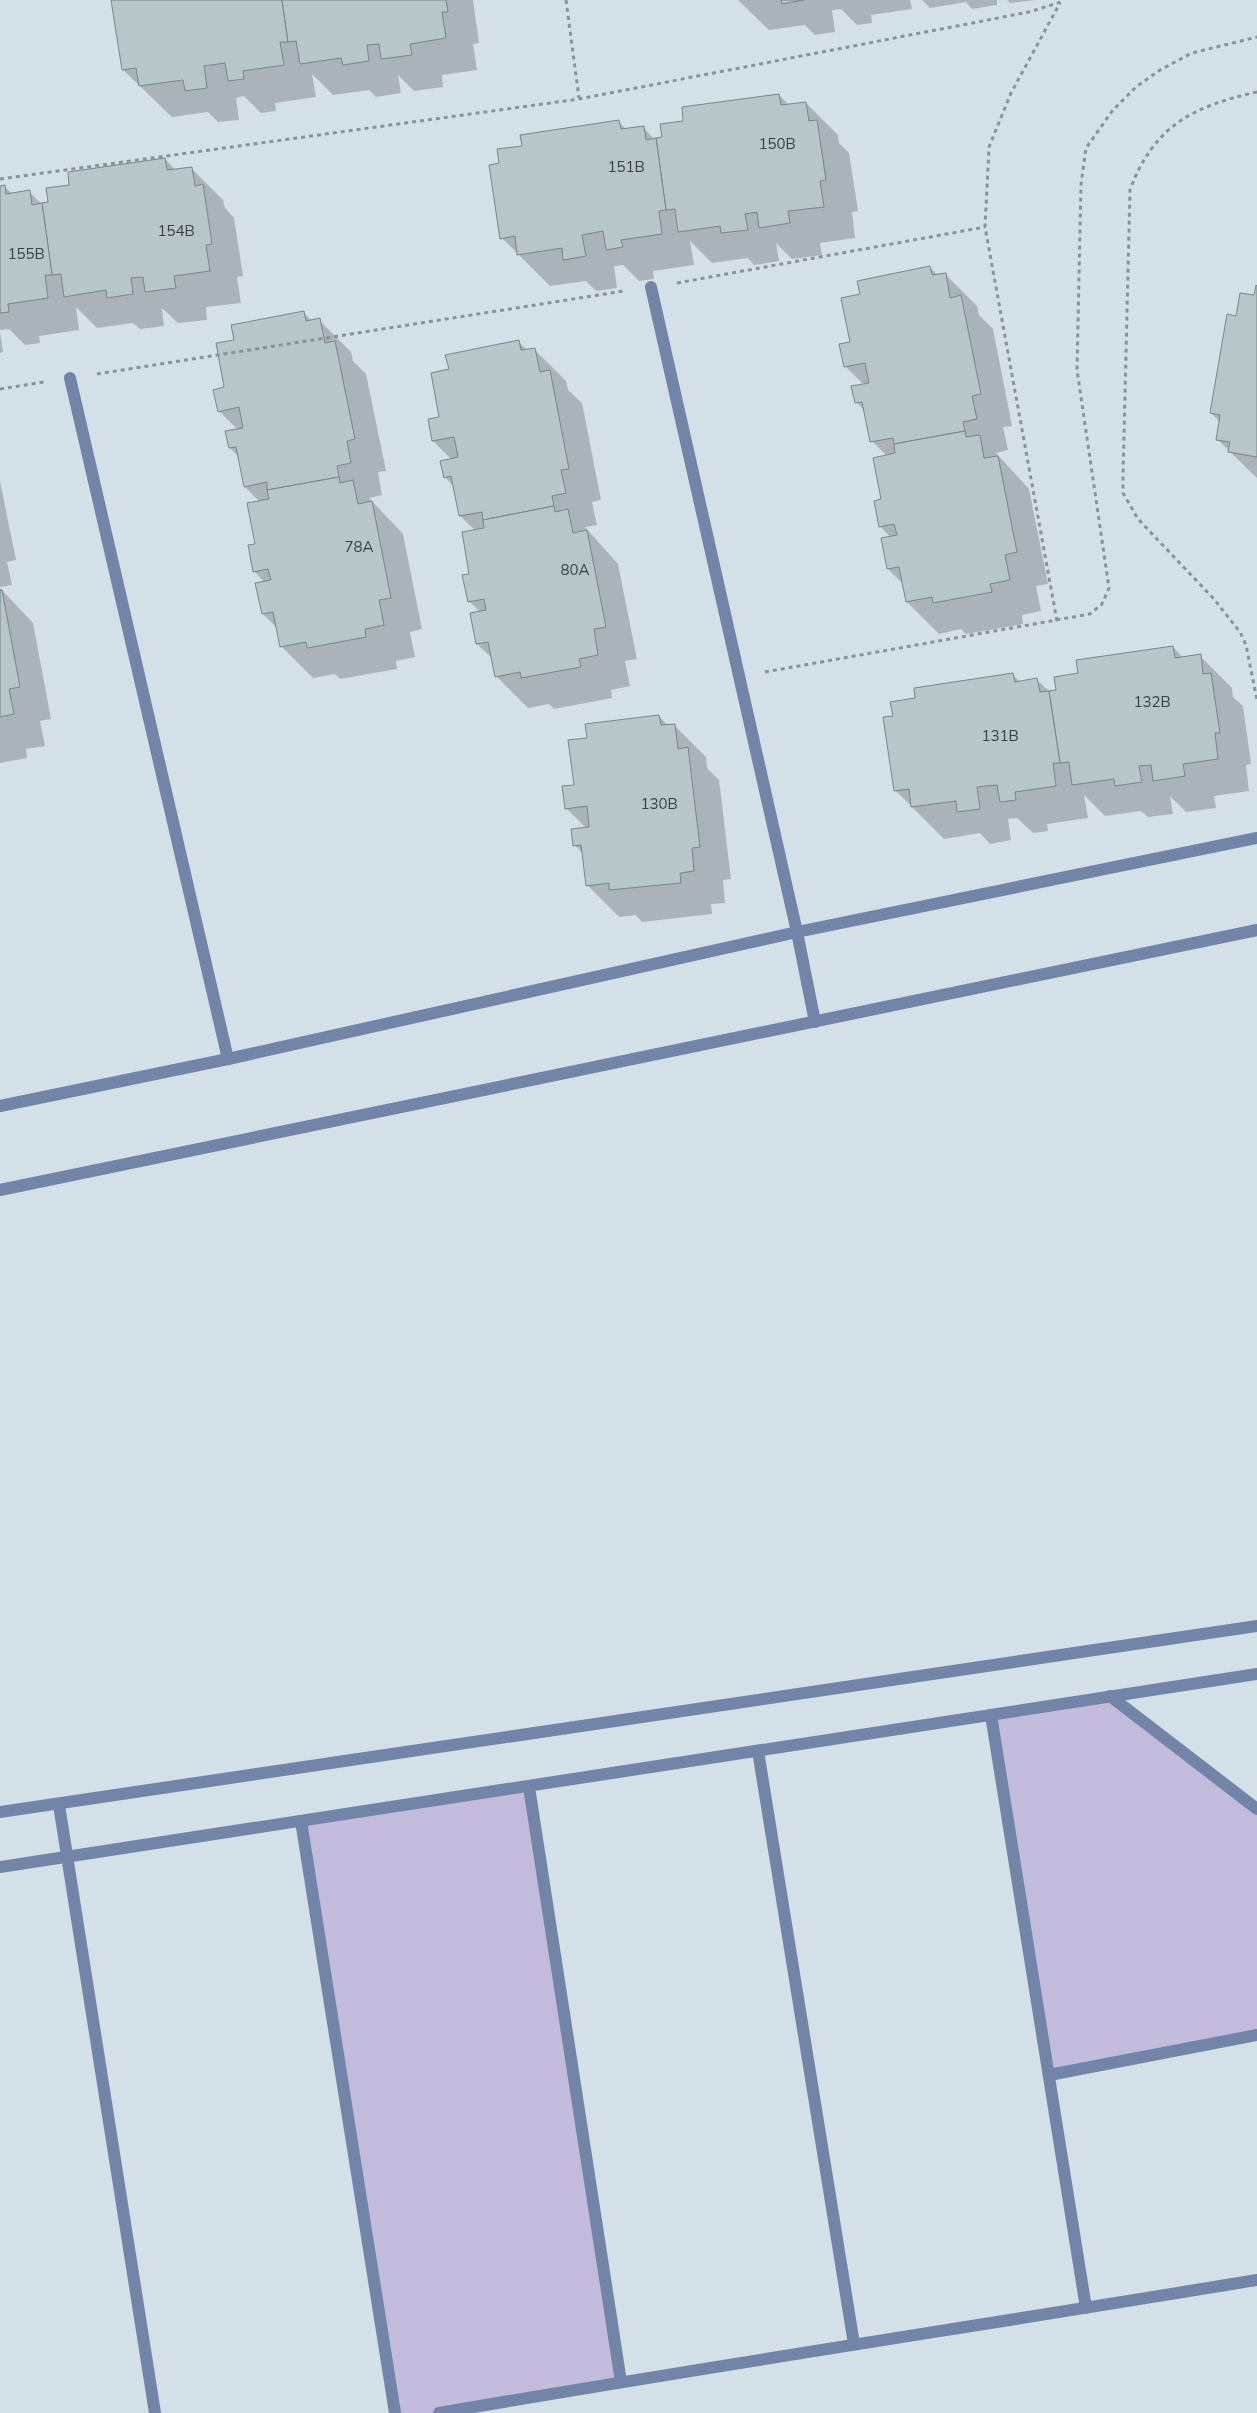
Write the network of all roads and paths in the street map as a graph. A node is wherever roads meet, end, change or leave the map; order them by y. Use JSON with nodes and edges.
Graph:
{"nodes":[{"id":1,"x":566,"y":0,"type":"edge"},
{"id":2,"x":1061,"y":1,"type":"edge"},
{"id":3,"x":1257,"y":37,"type":"edge"},
{"id":4,"x":1257,"y":92,"type":"edge"},
{"id":5,"x":579,"y":98,"type":"junction"},
{"id":6,"x":0,"y":179,"type":"edge"},
{"id":7,"x":985,"y":227,"type":"junction"},
{"id":8,"x":651,"y":287,"type":"junction"},
{"id":9,"x":70,"y":378,"type":"junction"},
{"id":10,"x":0,"y":389,"type":"edge"},
{"id":11,"x":1057,"y":621,"type":"junction"},
{"id":12,"x":739,"y":677,"type":"junction"},
{"id":13,"x":1257,"y":700,"type":"edge"},
{"id":14,"x":1257,"y":838,"type":"edge"},
{"id":15,"x":1257,"y":930,"type":"edge"},
{"id":16,"x":797,"y":932,"type":"junction"},
{"id":17,"x":815,"y":1022,"type":"junction"},
{"id":18,"x":228,"y":1059,"type":"junction"},
{"id":19,"x":0,"y":1106,"type":"edge"},
{"id":20,"x":0,"y":1190,"type":"edge"},
{"id":21,"x":1257,"y":1626,"type":"edge"},
{"id":22,"x":1257,"y":1674,"type":"edge"},
{"id":23,"x":1110,"y":1696,"type":"junction"},
{"id":24,"x":991,"y":1715,"type":"junction"},
{"id":25,"x":758,"y":1751,"type":"junction"},
{"id":26,"x":529,"y":1787,"type":"junction"},
{"id":27,"x":59,"y":1805,"type":"junction"},
{"id":28,"x":1257,"y":1809,"type":"edge"},
{"id":29,"x":0,"y":1812,"type":"edge"},
{"id":30,"x":301,"y":1821,"type":"junction"},
{"id":31,"x":67,"y":1857,"type":"junction"},
{"id":32,"x":0,"y":1867,"type":"edge"},
{"id":33,"x":1257,"y":2035,"type":"edge"},
{"id":34,"x":1049,"y":2075,"type":"junction"},
{"id":35,"x":1257,"y":2280,"type":"edge"},
{"id":36,"x":1086,"y":2308,"type":"junction"},
{"id":37,"x":854,"y":2344,"type":"junction"},
{"id":38,"x":621,"y":2382,"type":"junction"},
{"id":39,"x":155,"y":2413,"type":"edge"},
{"id":40,"x":395,"y":2413,"type":"edge"},
{"id":41,"x":439,"y":2413,"type":"edge"}],
"edges":[{"from":1,"to":5,"type":"path"},
{"from":2,"to":5,"type":"path"},
{"from":2,"to":7,"type":"path"},
{"from":3,"to":11,"type":"path"},
{"from":4,"to":13,"type":"path"},
{"from":5,"to":6,"type":"path"},
{"from":7,"to":8,"type":"path"},
{"from":7,"to":11,"type":"path"},
{"from":8,"to":9,"type":"path"},
{"from":8,"to":12,"type":"street"},
{"from":9,"to":10,"type":"path"},
{"from":9,"to":18,"type":"street"},
{"from":11,"to":12,"type":"path"},
{"from":12,"to":16,"type":"street"},
{"from":14,"to":16,"type":"street"},
{"from":15,"to":17,"type":"street"},
{"from":16,"to":17,"type":"street"},
{"from":16,"to":18,"type":"street"},
{"from":17,"to":20,"type":"street"},
{"from":18,"to":19,"type":"street"},
{"from":21,"to":27,"type":"street"},
{"from":22,"to":23,"type":"street"},
{"from":23,"to":24,"type":"street"},
{"from":23,"to":28,"type":"street"},
{"from":24,"to":25,"type":"street"},
{"from":24,"to":34,"type":"street"},
{"from":25,"to":26,"type":"street"},
{"from":25,"to":37,"type":"street"},
{"from":26,"to":30,"type":"street"},
{"from":26,"to":38,"type":"street"},
{"from":27,"to":29,"type":"street"},
{"from":27,"to":31,"type":"street"},
{"from":30,"to":31,"type":"street"},
{"from":30,"to":40,"type":"street"},
{"from":31,"to":32,"type":"street"},
{"from":31,"to":39,"type":"street"},
{"from":33,"to":34,"type":"street"},
{"from":34,"to":36,"type":"street"},
{"from":35,"to":36,"type":"street"},
{"from":36,"to":37,"type":"street"},
{"from":37,"to":38,"type":"street"},
{"from":38,"to":41,"type":"street"}]}
